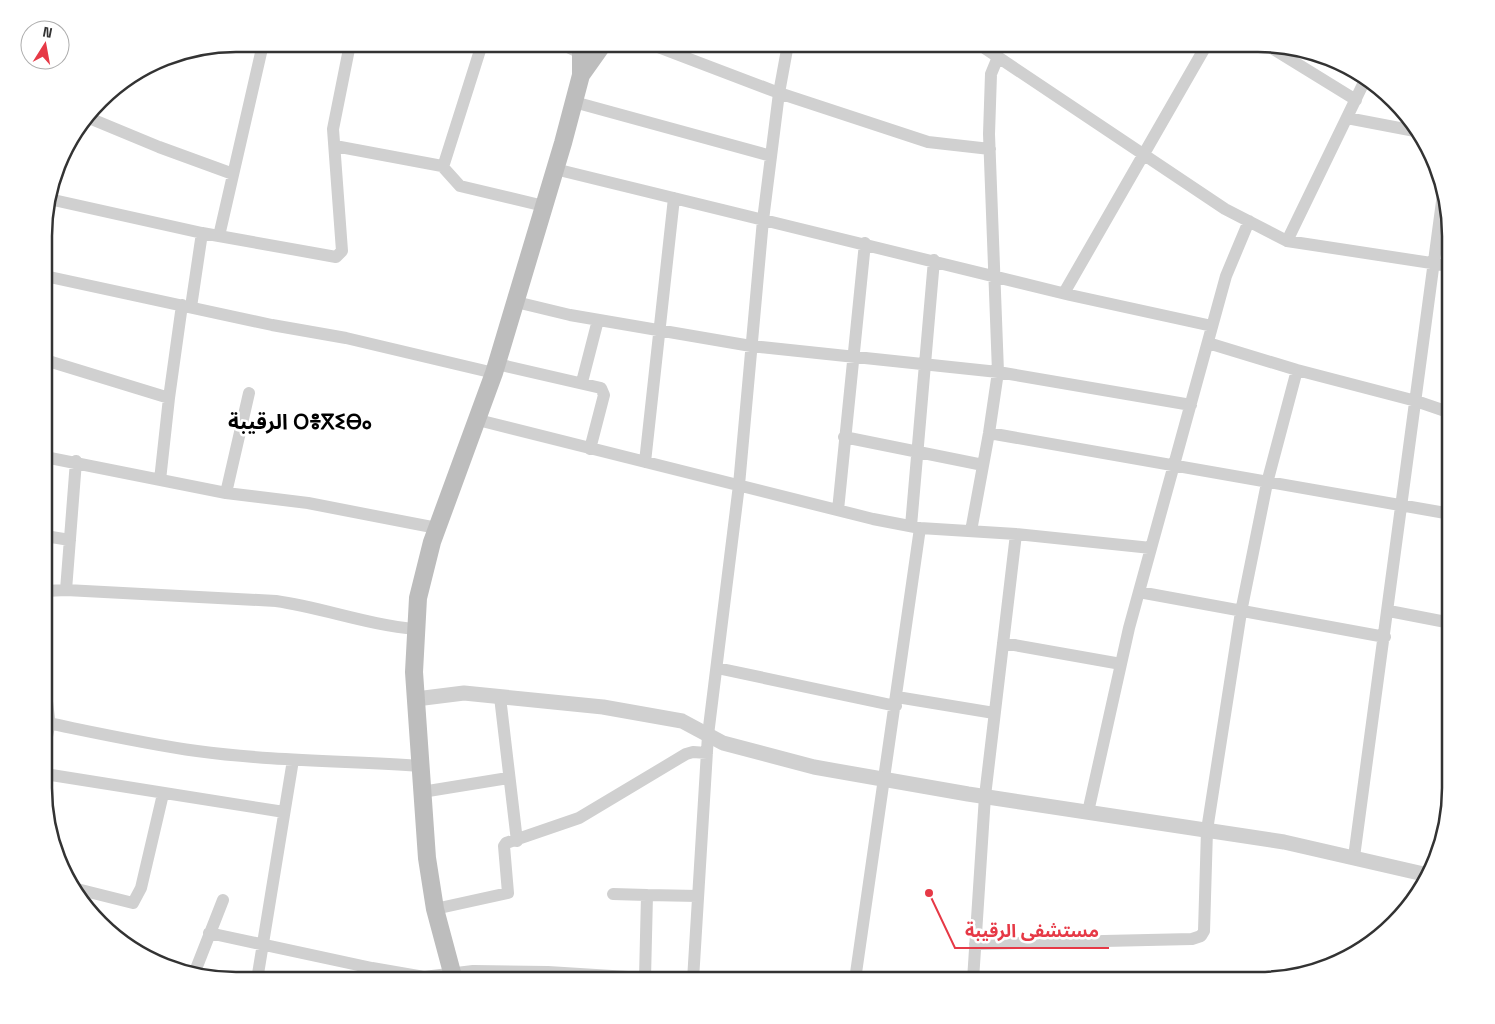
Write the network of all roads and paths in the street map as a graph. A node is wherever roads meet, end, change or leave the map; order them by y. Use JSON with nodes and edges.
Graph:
{"nodes":[{"id":1,"x":261,"y":52,"type":"edge"},
{"id":2,"x":348,"y":52,"type":"edge"},
{"id":3,"x":480,"y":52,"type":"edge"},
{"id":4,"x":590,"y":52,"type":"edge"},
{"id":5,"x":671,"y":52,"type":"edge"},
{"id":6,"x":787,"y":52,"type":"edge"},
{"id":7,"x":989,"y":52,"type":"edge"},
{"id":8,"x":993,"y":52,"type":"edge"},
{"id":9,"x":1202,"y":52,"type":"edge"},
{"id":10,"x":1281,"y":54,"type":"edge"},
{"id":11,"x":1363,"y":84,"type":"edge"},
{"id":12,"x":779,"y":93,"type":"junction"},
{"id":13,"x":1356,"y":100,"type":"junction"},
{"id":14,"x":574,"y":102,"type":"junction"},
{"id":15,"x":1347,"y":118,"type":"junction"},
{"id":16,"x":94,"y":120,"type":"edge"},
{"id":17,"x":1409,"y":130,"type":"edge"},
{"id":18,"x":335,"y":146,"type":"junction"},
{"id":19,"x":990,"y":149,"type":"junction"},
{"id":20,"x":1144,"y":154,"type":"junction"},
{"id":21,"x":771,"y":156,"type":"junction"},
{"id":22,"x":444,"y":167,"type":"junction"},
{"id":23,"x":555,"y":169,"type":"junction"},
{"id":24,"x":233,"y":174,"type":"junction"},
{"id":25,"x":674,"y":198,"type":"junction"},
{"id":26,"x":56,"y":201,"type":"edge"},
{"id":27,"x":544,"y":206,"type":"junction"},
{"id":28,"x":1441,"y":210,"type":"edge"},
{"id":29,"x":763,"y":220,"type":"junction"},
{"id":30,"x":1249,"y":221,"type":"junction"},
{"id":31,"x":202,"y":233,"type":"junction"},
{"id":32,"x":219,"y":236,"type":"junction"},
{"id":33,"x":1287,"y":241,"type":"junction"},
{"id":34,"x":865,"y":243,"type":"junction"},
{"id":35,"x":934,"y":260,"type":"junction"},
{"id":36,"x":1433,"y":263,"type":"junction"},
{"id":37,"x":1442,"y":264,"type":"edge"},
{"id":38,"x":994,"y":276,"type":"junction"},
{"id":39,"x":52,"y":277,"type":"edge"},
{"id":40,"x":1064,"y":293,"type":"junction"},
{"id":41,"x":516,"y":302,"type":"junction"},
{"id":42,"x":187,"y":306,"type":"junction"},
{"id":43,"x":598,"y":320,"type":"junction"},
{"id":44,"x":1212,"y":326,"type":"junction"},
{"id":45,"x":658,"y":330,"type":"junction"},
{"id":46,"x":1208,"y":343,"type":"junction"},
{"id":47,"x":751,"y":346,"type":"junction"},
{"id":48,"x":852,"y":357,"type":"junction"},
{"id":49,"x":52,"y":362,"type":"edge"},
{"id":50,"x":927,"y":364,"type":"junction"},
{"id":51,"x":496,"y":369,"type":"junction"},
{"id":52,"x":1297,"y":370,"type":"junction"},
{"id":53,"x":998,"y":372,"type":"junction"},
{"id":54,"x":582,"y":382,"type":"junction"},
{"id":55,"x":249,"y":393,"type":"dead end"},
{"id":56,"x":169,"y":398,"type":"junction"},
{"id":57,"x":1416,"y":401,"type":"junction"},
{"id":58,"x":1190,"y":405,"type":"junction"},
{"id":59,"x":1442,"y":410,"type":"edge"},
{"id":60,"x":478,"y":420,"type":"junction"},
{"id":61,"x":989,"y":433,"type":"junction"},
{"id":62,"x":844,"y":437,"type":"junction"},
{"id":63,"x":590,"y":449,"type":"junction"},
{"id":64,"x":918,"y":452,"type":"junction"},
{"id":65,"x":52,"y":458,"type":"edge"},
{"id":66,"x":76,"y":461,"type":"junction"},
{"id":67,"x":645,"y":462,"type":"junction"},
{"id":68,"x":1174,"y":464,"type":"junction"},
{"id":69,"x":984,"y":465,"type":"junction"},
{"id":70,"x":160,"y":480,"type":"junction"},
{"id":71,"x":1267,"y":483,"type":"junction"},
{"id":72,"x":739,"y":485,"type":"junction"},
{"id":73,"x":226,"y":493,"type":"junction"},
{"id":74,"x":1403,"y":505,"type":"junction"},
{"id":75,"x":838,"y":510,"type":"junction"},
{"id":76,"x":1442,"y":512,"type":"edge"},
{"id":77,"x":916,"y":527,"type":"junction"},
{"id":78,"x":437,"y":528,"type":"junction"},
{"id":79,"x":971,"y":531,"type":"junction"},
{"id":80,"x":1016,"y":534,"type":"junction"},
{"id":81,"x":52,"y":537,"type":"edge"},
{"id":82,"x":70,"y":540,"type":"junction"},
{"id":83,"x":1151,"y":548,"type":"junction"},
{"id":84,"x":66,"y":590,"type":"junction"},
{"id":85,"x":52,"y":591,"type":"edge"},
{"id":86,"x":1139,"y":592,"type":"junction"},
{"id":87,"x":1389,"y":611,"type":"junction"},
{"id":88,"x":1241,"y":612,"type":"junction"},
{"id":89,"x":1442,"y":621,"type":"edge"},
{"id":90,"x":416,"y":629,"type":"junction"},
{"id":91,"x":1385,"y":637,"type":"junction"},
{"id":92,"x":1003,"y":643,"type":"junction"},
{"id":93,"x":1121,"y":664,"type":"junction"},
{"id":94,"x":717,"y":668,"type":"junction"},
{"id":95,"x":500,"y":697,"type":"junction"},
{"id":96,"x":416,"y":699,"type":"junction"},
{"id":97,"x":896,"y":701,"type":"junction"},
{"id":98,"x":994,"y":713,"type":"junction"},
{"id":99,"x":52,"y":724,"type":"edge"},
{"id":100,"x":708,"y":735,"type":"junction"},
{"id":101,"x":707,"y":753,"type":"junction"},
{"id":102,"x":293,"y":760,"type":"junction"},
{"id":103,"x":420,"y":766,"type":"junction"},
{"id":104,"x":52,"y":775,"type":"edge"},
{"id":105,"x":508,"y":778,"type":"junction"},
{"id":106,"x":885,"y":779,"type":"junction"},
{"id":107,"x":422,"y":792,"type":"junction"},
{"id":108,"x":163,"y":794,"type":"junction"},
{"id":109,"x":984,"y":796,"type":"junction"},
{"id":110,"x":284,"y":812,"type":"junction"},
{"id":111,"x":1088,"y":812,"type":"junction"},
{"id":112,"x":1207,"y":830,"type":"junction"},
{"id":113,"x":517,"y":841,"type":"junction"},
{"id":114,"x":1354,"y":857,"type":"junction"},
{"id":115,"x":1421,"y":875,"type":"edge"},
{"id":116,"x":84,"y":891,"type":"edge"},
{"id":117,"x":613,"y":894,"type":"dead end"},
{"id":118,"x":647,"y":895,"type":"junction"},
{"id":119,"x":698,"y":896,"type":"junction"},
{"id":120,"x":223,"y":900,"type":"dead end"},
{"id":121,"x":435,"y":909,"type":"junction"},
{"id":122,"x":209,"y":933,"type":"junction"},
{"id":123,"x":975,"y":944,"type":"junction"},
{"id":124,"x":261,"y":945,"type":"junction"},
{"id":125,"x":197,"y":967,"type":"edge"},
{"id":126,"x":258,"y":972,"type":"edge"},
{"id":127,"x":395,"y":972,"type":"edge"},
{"id":128,"x":453,"y":972,"type":"edge"},
{"id":129,"x":470,"y":972,"type":"edge"},
{"id":130,"x":493,"y":972,"type":"edge"},
{"id":131,"x":645,"y":972,"type":"edge"},
{"id":132,"x":693,"y":972,"type":"edge"},
{"id":133,"x":856,"y":972,"type":"edge"},
{"id":134,"x":973,"y":972,"type":"edge"}],
"edges":[{"from":1,"to":24,"type":"street"},
{"from":2,"to":18,"type":"street"},
{"from":3,"to":22,"type":"street"},
{"from":4,"to":14,"type":"main road"},
{"from":5,"to":12,"type":"street"},
{"from":6,"to":12,"type":"street"},
{"from":7,"to":19,"type":"street"},
{"from":8,"to":20,"type":"street"},
{"from":9,"to":20,"type":"street"},
{"from":10,"to":13,"type":"street"},
{"from":11,"to":13,"type":"street"},
{"from":12,"to":19,"type":"street"},
{"from":12,"to":21,"type":"street"},
{"from":13,"to":15,"type":"street"},
{"from":14,"to":21,"type":"street"},
{"from":14,"to":23,"type":"main road"},
{"from":15,"to":17,"type":"street"},
{"from":15,"to":33,"type":"street"},
{"from":16,"to":24,"type":"street"},
{"from":18,"to":22,"type":"street"},
{"from":18,"to":32,"type":"street"},
{"from":19,"to":38,"type":"street"},
{"from":20,"to":30,"type":"street"},
{"from":20,"to":40,"type":"street"},
{"from":21,"to":29,"type":"street"},
{"from":22,"to":27,"type":"street"},
{"from":23,"to":25,"type":"street"},
{"from":23,"to":27,"type":"main road"},
{"from":24,"to":32,"type":"street"},
{"from":25,"to":29,"type":"street"},
{"from":25,"to":45,"type":"street"},
{"from":26,"to":31,"type":"street"},
{"from":27,"to":41,"type":"main road"},
{"from":28,"to":36,"type":"street"},
{"from":29,"to":34,"type":"street"},
{"from":29,"to":47,"type":"street"},
{"from":30,"to":33,"type":"street"},
{"from":30,"to":44,"type":"street"},
{"from":31,"to":32,"type":"street"},
{"from":31,"to":42,"type":"street"},
{"from":33,"to":36,"type":"street"},
{"from":34,"to":35,"type":"street"},
{"from":34,"to":48,"type":"street"},
{"from":35,"to":38,"type":"street"},
{"from":35,"to":50,"type":"street"},
{"from":36,"to":37,"type":"street"},
{"from":36,"to":57,"type":"street"},
{"from":38,"to":40,"type":"street"},
{"from":38,"to":53,"type":"street"},
{"from":39,"to":42,"type":"street"},
{"from":40,"to":44,"type":"street"},
{"from":41,"to":43,"type":"street"},
{"from":41,"to":51,"type":"main road"},
{"from":42,"to":51,"type":"street"},
{"from":42,"to":56,"type":"street"},
{"from":43,"to":45,"type":"street"},
{"from":43,"to":54,"type":"street"},
{"from":44,"to":46,"type":"street"},
{"from":45,"to":47,"type":"street"},
{"from":45,"to":67,"type":"street"},
{"from":46,"to":52,"type":"street"},
{"from":46,"to":58,"type":"street"},
{"from":47,"to":48,"type":"street"},
{"from":47,"to":72,"type":"street"},
{"from":48,"to":50,"type":"street"},
{"from":48,"to":62,"type":"street"},
{"from":49,"to":56,"type":"street"},
{"from":50,"to":53,"type":"street"},
{"from":50,"to":64,"type":"street"},
{"from":51,"to":54,"type":"street"},
{"from":51,"to":60,"type":"main road"},
{"from":52,"to":57,"type":"street"},
{"from":52,"to":71,"type":"street"},
{"from":53,"to":58,"type":"street"},
{"from":53,"to":61,"type":"street"},
{"from":54,"to":63,"type":"street"},
{"from":55,"to":73,"type":"street"},
{"from":56,"to":70,"type":"street"},
{"from":57,"to":59,"type":"street"},
{"from":57,"to":74,"type":"street"},
{"from":58,"to":68,"type":"street"},
{"from":60,"to":63,"type":"street"},
{"from":60,"to":78,"type":"main road"},
{"from":61,"to":68,"type":"street"},
{"from":61,"to":69,"type":"street"},
{"from":62,"to":64,"type":"street"},
{"from":62,"to":75,"type":"street"},
{"from":63,"to":67,"type":"street"},
{"from":64,"to":69,"type":"street"},
{"from":64,"to":77,"type":"street"},
{"from":65,"to":66,"type":"street"},
{"from":66,"to":70,"type":"street"},
{"from":66,"to":82,"type":"street"},
{"from":67,"to":72,"type":"street"},
{"from":68,"to":71,"type":"street"},
{"from":68,"to":83,"type":"street"},
{"from":69,"to":79,"type":"street"},
{"from":70,"to":73,"type":"street"},
{"from":71,"to":74,"type":"street"},
{"from":71,"to":88,"type":"street"},
{"from":72,"to":75,"type":"street"},
{"from":72,"to":94,"type":"street"},
{"from":73,"to":78,"type":"street"},
{"from":74,"to":76,"type":"street"},
{"from":74,"to":87,"type":"street"},
{"from":75,"to":77,"type":"street"},
{"from":77,"to":79,"type":"street"},
{"from":77,"to":97,"type":"street"},
{"from":78,"to":90,"type":"main road"},
{"from":79,"to":80,"type":"street"},
{"from":80,"to":83,"type":"street"},
{"from":80,"to":92,"type":"street"},
{"from":81,"to":82,"type":"street"},
{"from":82,"to":84,"type":"street"},
{"from":83,"to":86,"type":"street"},
{"from":84,"to":85,"type":"street"},
{"from":84,"to":90,"type":"street"},
{"from":86,"to":88,"type":"street"},
{"from":86,"to":93,"type":"street"},
{"from":87,"to":89,"type":"street"},
{"from":87,"to":91,"type":"street"},
{"from":88,"to":91,"type":"street"},
{"from":88,"to":112,"type":"street"},
{"from":90,"to":96,"type":"main road"},
{"from":91,"to":114,"type":"street"},
{"from":92,"to":93,"type":"street"},
{"from":92,"to":98,"type":"street"},
{"from":93,"to":111,"type":"street"},
{"from":94,"to":97,"type":"street"},
{"from":94,"to":100,"type":"street"},
{"from":95,"to":96,"type":"street"},
{"from":95,"to":100,"type":"street"},
{"from":95,"to":105,"type":"street"},
{"from":96,"to":103,"type":"main road"},
{"from":97,"to":98,"type":"street"},
{"from":97,"to":106,"type":"street"},
{"from":98,"to":109,"type":"street"},
{"from":99,"to":102,"type":"street"},
{"from":100,"to":101,"type":"street"},
{"from":100,"to":106,"type":"street"},
{"from":101,"to":113,"type":"street"},
{"from":101,"to":119,"type":"street"},
{"from":102,"to":103,"type":"street"},
{"from":102,"to":110,"type":"street"},
{"from":103,"to":107,"type":"main road"},
{"from":104,"to":108,"type":"street"},
{"from":105,"to":107,"type":"street"},
{"from":105,"to":113,"type":"street"},
{"from":106,"to":109,"type":"street"},
{"from":106,"to":133,"type":"street"},
{"from":107,"to":121,"type":"main road"},
{"from":108,"to":110,"type":"street"},
{"from":108,"to":116,"type":"street"},
{"from":109,"to":111,"type":"street"},
{"from":109,"to":123,"type":"street"},
{"from":110,"to":124,"type":"street"},
{"from":111,"to":112,"type":"street"},
{"from":112,"to":114,"type":"street"},
{"from":112,"to":123,"type":"street"},
{"from":113,"to":121,"type":"street"},
{"from":114,"to":115,"type":"street"},
{"from":117,"to":118,"type":"street"},
{"from":118,"to":119,"type":"street"},
{"from":118,"to":131,"type":"street"},
{"from":119,"to":132,"type":"street"},
{"from":120,"to":122,"type":"street"},
{"from":121,"to":128,"type":"main road"},
{"from":122,"to":124,"type":"street"},
{"from":122,"to":125,"type":"street"},
{"from":123,"to":134,"type":"street"},
{"from":124,"to":126,"type":"street"},
{"from":124,"to":127,"type":"street"},
{"from":129,"to":130,"type":"street"}]}
